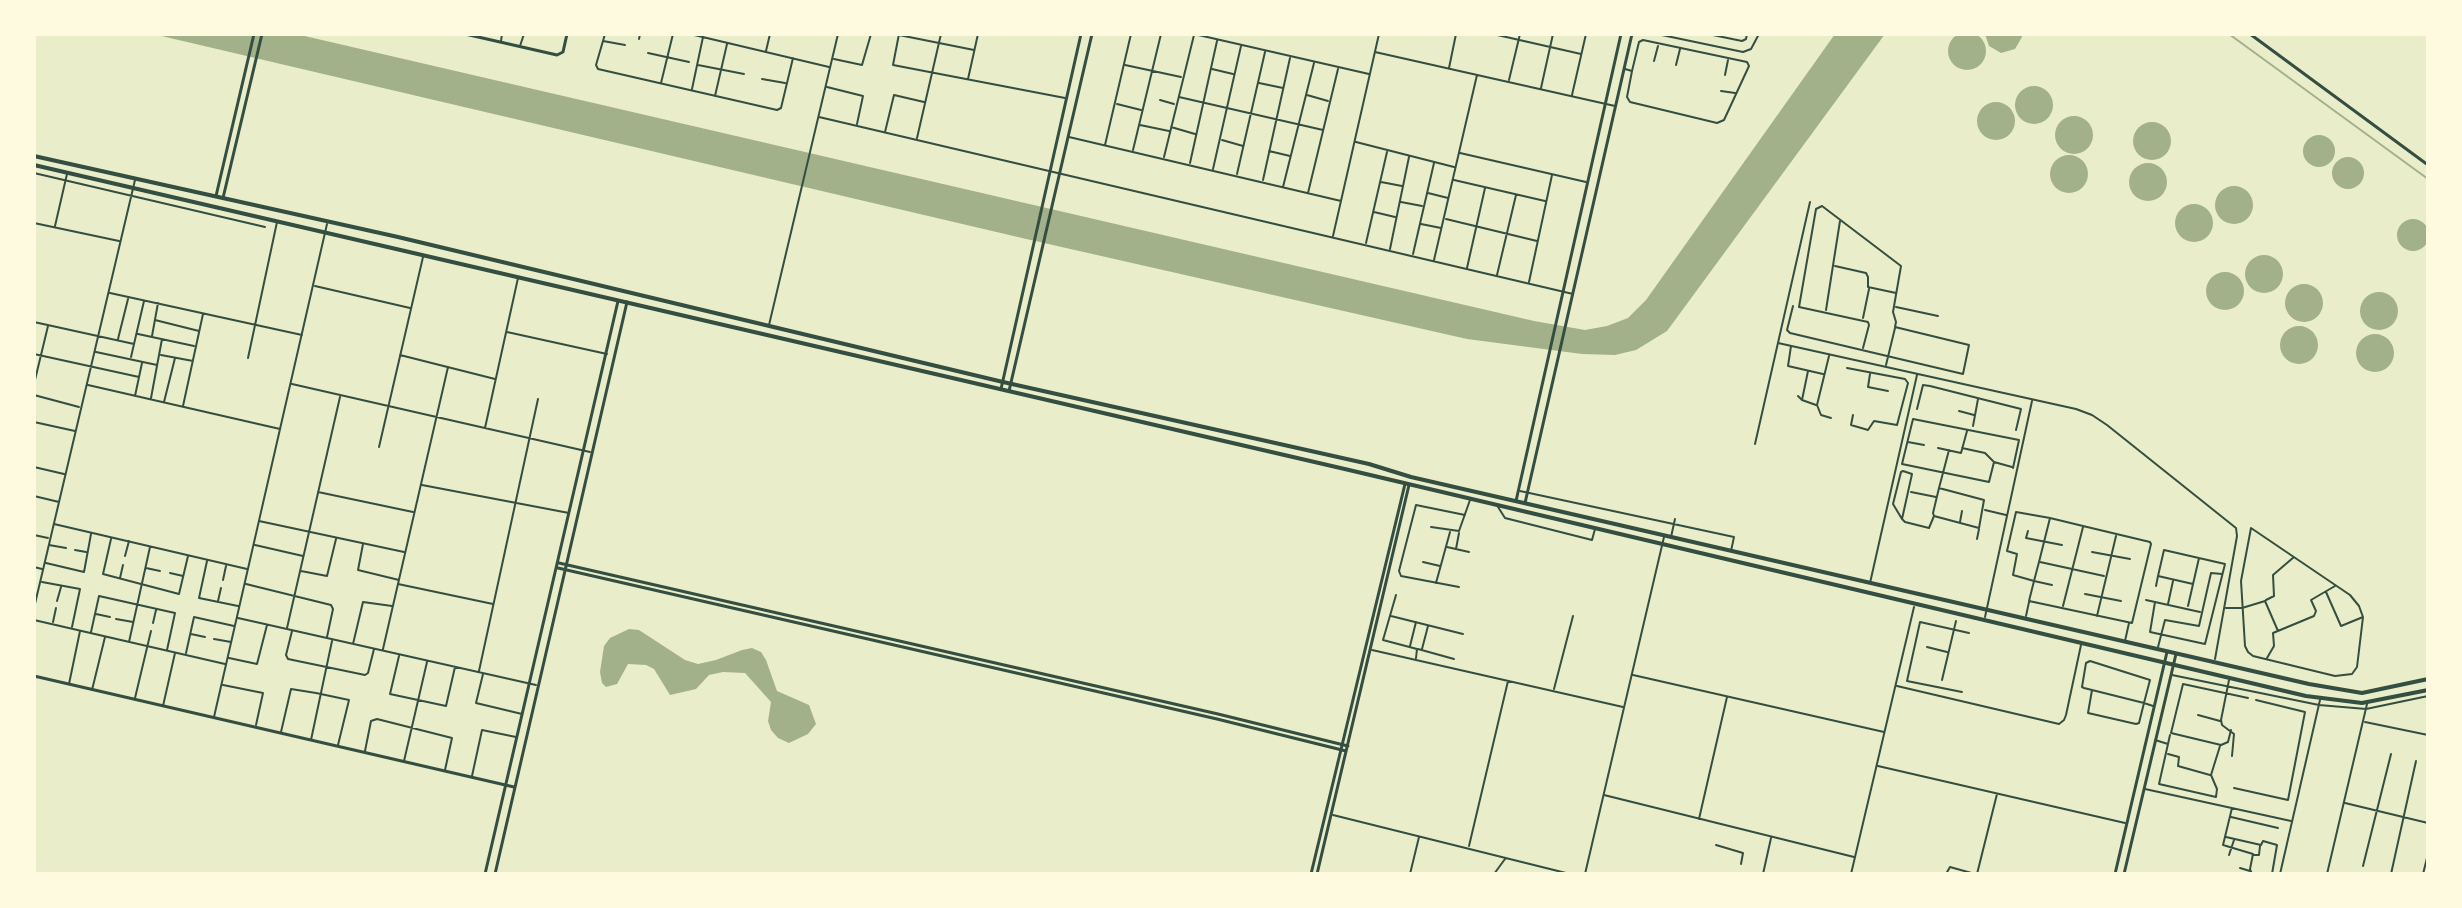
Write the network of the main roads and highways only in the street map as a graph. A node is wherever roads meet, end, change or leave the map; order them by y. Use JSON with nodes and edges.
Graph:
{"nodes":[{"id":1,"x":34,"y":156,"type":"edge"},
{"id":2,"x":34,"y":168,"type":"edge"},
{"id":3,"x":497,"y":261,"type":"junction"},
{"id":4,"x":495,"y":271,"type":"junction"},
{"id":5,"x":710,"y":312,"type":"junction"},
{"id":6,"x":708,"y":321,"type":"junction"},
{"id":7,"x":1351,"y":461,"type":"junction"},
{"id":8,"x":1349,"y":470,"type":"junction"},
{"id":9,"x":2425,"y":680,"type":"edge"},
{"id":10,"x":2427,"y":692,"type":"edge"}],
"edges":[{"from":1,"to":3,"type":"main road"},
{"from":2,"to":4,"type":"main road"},
{"from":3,"to":4,"type":"main road"},
{"from":3,"to":5,"type":"main road"},
{"from":4,"to":6,"type":"main road"},
{"from":5,"to":6,"type":"main road"},
{"from":5,"to":7,"type":"main road"},
{"from":6,"to":8,"type":"main road"},
{"from":7,"to":8,"type":"main road"},
{"from":7,"to":9,"type":"main road"},
{"from":8,"to":10,"type":"main road"},
{"from":9,"to":10,"type":"main road"}]}
